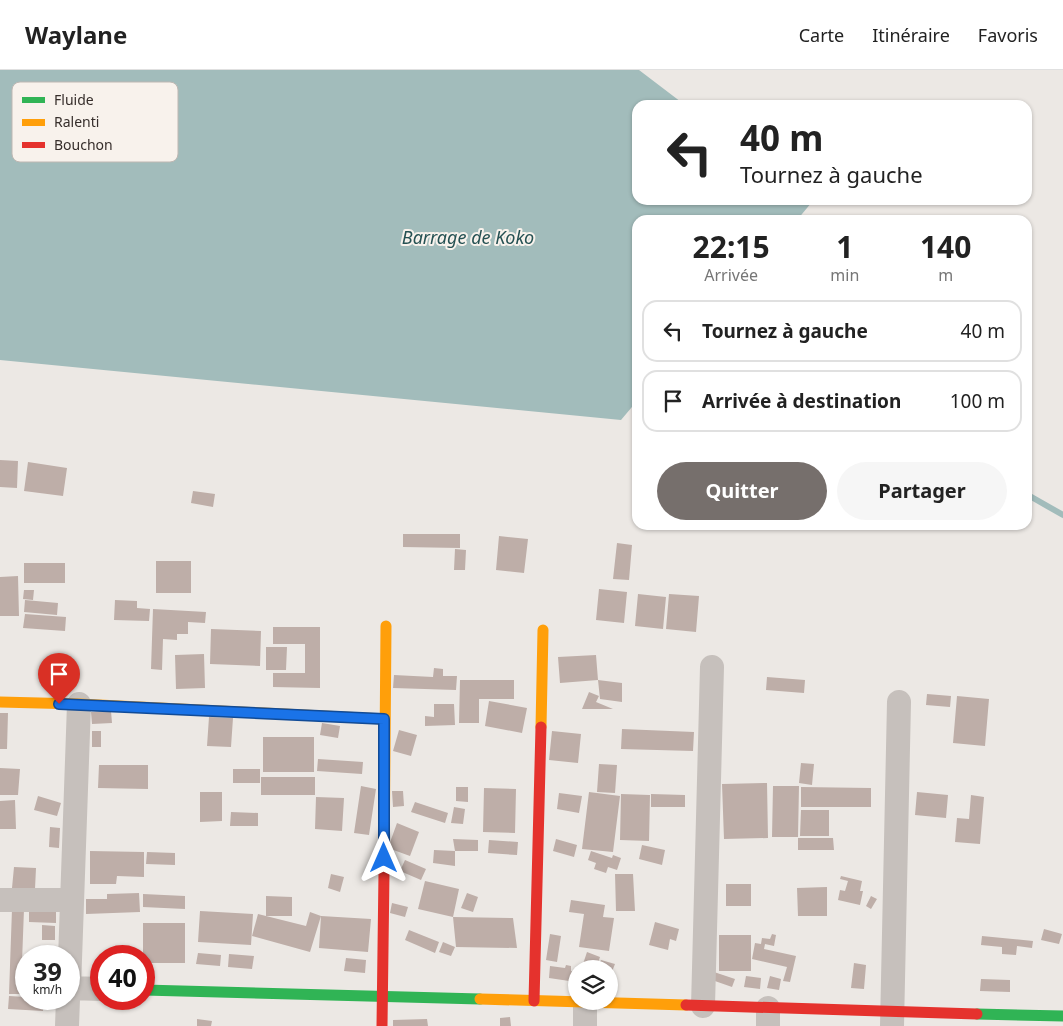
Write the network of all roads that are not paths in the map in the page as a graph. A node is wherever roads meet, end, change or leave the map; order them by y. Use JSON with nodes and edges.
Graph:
{"nodes":[{"id":1,"x":386,"y":626,"type":"dead end"},
{"id":2,"x":543,"y":630,"type":"dead end"},
{"id":3,"x":712,"y":667,"type":"dead end"},
{"id":4,"x":0,"y":702,"type":"edge"},
{"id":5,"x":900,"y":702,"type":"dead end"},
{"id":6,"x":79,"y":704,"type":"junction"},
{"id":7,"x":384,"y":719,"type":"junction"},
{"id":8,"x":0,"y":900,"type":"edge"},
{"id":9,"x":72,"y":900,"type":"junction"},
{"id":10,"x":70,"y":945,"type":"edge"},
{"id":11,"x":155,"y":990,"type":"edge"},
{"id":12,"x":383,"y":997,"type":"junction"},
{"id":13,"x":534,"y":1001,"type":"junction"},
{"id":14,"x":704,"y":1006,"type":"junction"},
{"id":15,"x":68,"y":1010,"type":"edge"},
{"id":16,"x":585,"y":1014,"type":"edge"},
{"id":17,"x":1063,"y":1016,"type":"edge"},
{"id":18,"x":768,"y":1017,"type":"edge"},
{"id":19,"x":892,"y":1019,"type":"edge"},
{"id":20,"x":67,"y":1026,"type":"edge"},
{"id":21,"x":382,"y":1026,"type":"edge"}],
"edges":[{"from":1,"to":7,"type":"street"},
{"from":2,"to":13,"type":"street"},
{"from":3,"to":14,"type":"street"},
{"from":4,"to":6,"type":"street"},
{"from":5,"to":19,"type":"street"},
{"from":6,"to":7,"type":"street"},
{"from":6,"to":9,"type":"street"},
{"from":7,"to":12,"type":"street"},
{"from":8,"to":9,"type":"street"},
{"from":9,"to":10,"type":"street"},
{"from":11,"to":12,"type":"street"},
{"from":12,"to":13,"type":"street"},
{"from":12,"to":21,"type":"street"},
{"from":13,"to":16,"type":"street"},
{"from":14,"to":16,"type":"street"},
{"from":14,"to":18,"type":"street"},
{"from":15,"to":20,"type":"street"},
{"from":17,"to":19,"type":"street"},
{"from":18,"to":19,"type":"street"}]}
